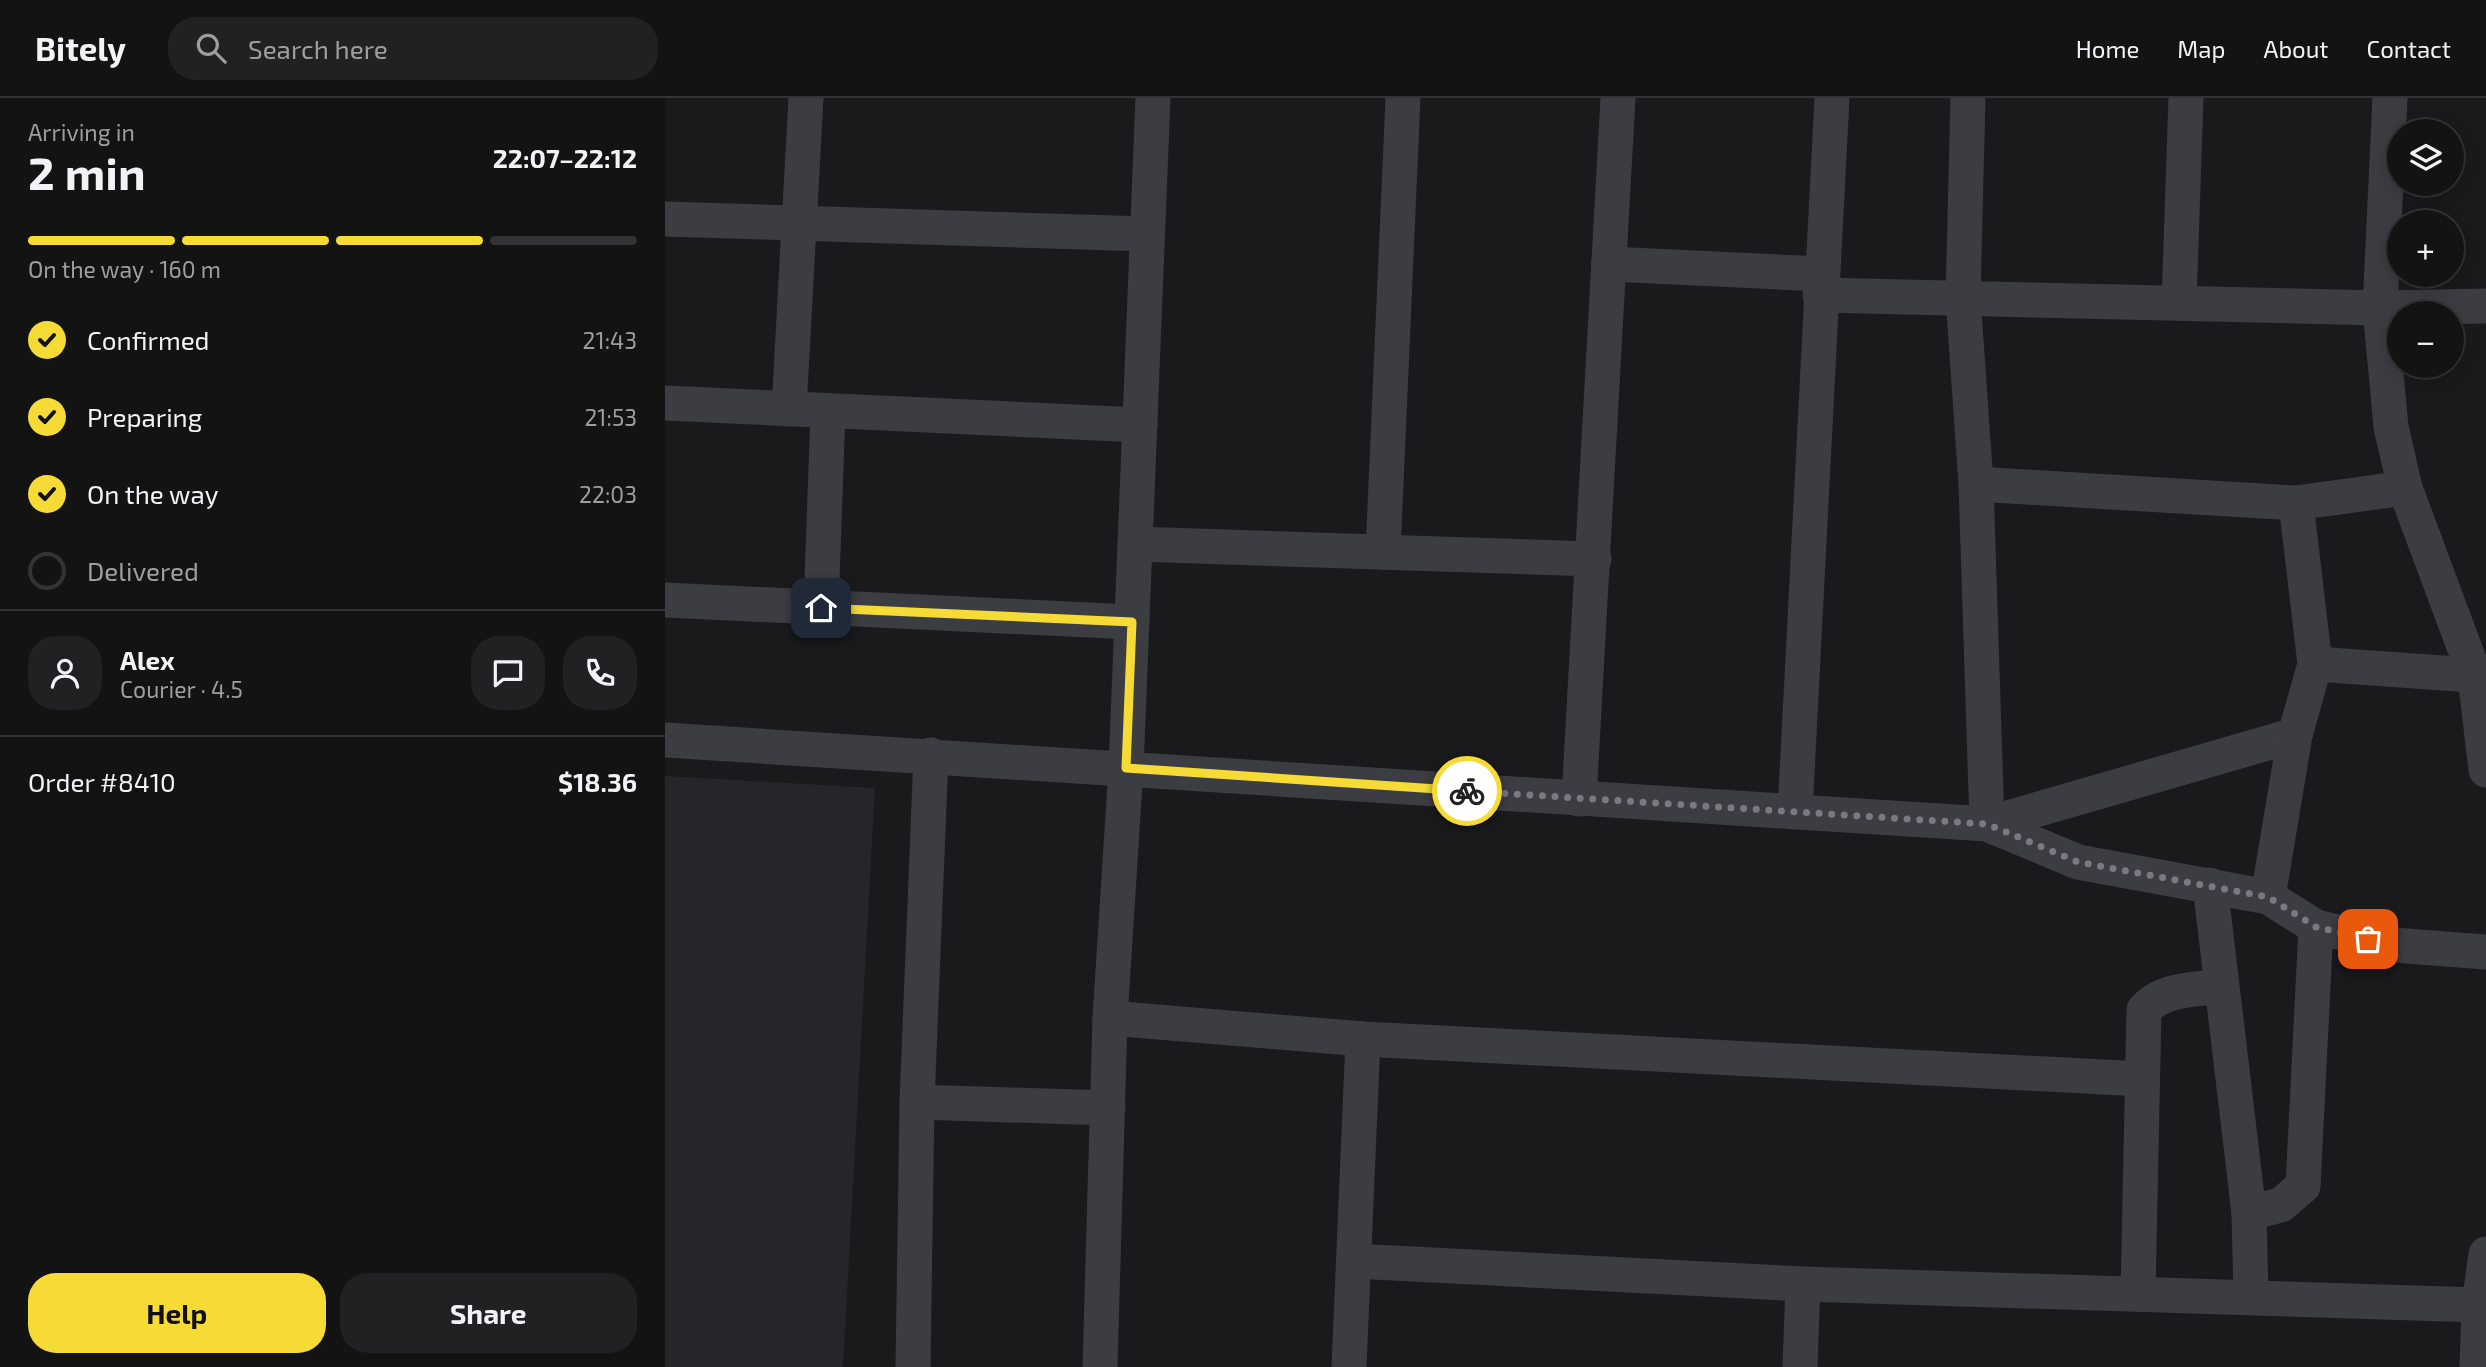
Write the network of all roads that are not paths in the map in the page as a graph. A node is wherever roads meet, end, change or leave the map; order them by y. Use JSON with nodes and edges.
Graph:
{"nodes":[{"id":1,"x":806,"y":98,"type":"edge"},
{"id":2,"x":1153,"y":98,"type":"edge"},
{"id":3,"x":1403,"y":98,"type":"edge"},
{"id":4,"x":1618,"y":98,"type":"edge"},
{"id":5,"x":1832,"y":98,"type":"edge"},
{"id":6,"x":1968,"y":98,"type":"edge"},
{"id":7,"x":2186,"y":98,"type":"edge"},
{"id":8,"x":2390,"y":98,"type":"edge"},
{"id":9,"x":665,"y":219,"type":"edge"},
{"id":10,"x":799,"y":223,"type":"junction"},
{"id":11,"x":1147,"y":234,"type":"junction"},
{"id":12,"x":1609,"y":264,"type":"junction"},
{"id":13,"x":1821,"y":284,"type":"junction"},
{"id":14,"x":1963,"y":297,"type":"junction"},
{"id":15,"x":2179,"y":303,"type":"junction"},
{"id":16,"x":2486,"y":306,"type":"edge"},
{"id":17,"x":2380,"y":308,"type":"junction"},
{"id":18,"x":665,"y":403,"type":"edge"},
{"id":19,"x":789,"y":409,"type":"junction"},
{"id":20,"x":828,"y":411,"type":"junction"},
{"id":21,"x":1140,"y":425,"type":"junction"},
{"id":22,"x":1976,"y":484,"type":"junction"},
{"id":23,"x":2405,"y":488,"type":"junction"},
{"id":24,"x":2296,"y":503,"type":"junction"},
{"id":25,"x":1135,"y":544,"type":"junction"},
{"id":26,"x":1383,"y":552,"type":"junction"},
{"id":27,"x":1594,"y":559,"type":"junction"},
{"id":28,"x":665,"y":600,"type":"edge"},
{"id":29,"x":821,"y":608,"type":"junction"},
{"id":30,"x":1132,"y":622,"type":"junction"},
{"id":31,"x":2315,"y":664,"type":"junction"},
{"id":32,"x":2480,"y":676,"type":"edge"},
{"id":33,"x":2295,"y":735,"type":"junction"},
{"id":34,"x":665,"y":740,"type":"edge"},
{"id":35,"x":931,"y":755,"type":"junction"},
{"id":36,"x":1126,"y":768,"type":"junction"},
{"id":37,"x":2486,"y":770,"type":"edge"},
{"id":38,"x":1579,"y":799,"type":"junction"},
{"id":39,"x":1795,"y":812,"type":"junction"},
{"id":40,"x":1987,"y":824,"type":"junction"},
{"id":41,"x":2210,"y":885,"type":"junction"},
{"id":42,"x":2268,"y":897,"type":"junction"},
{"id":43,"x":2316,"y":927,"type":"junction"},
{"id":44,"x":2486,"y":952,"type":"edge"},
{"id":45,"x":2221,"y":987,"type":"junction"},
{"id":46,"x":1110,"y":1018,"type":"junction"},
{"id":47,"x":1363,"y":1038,"type":"junction"},
{"id":48,"x":2142,"y":1079,"type":"junction"},
{"id":49,"x":918,"y":1102,"type":"junction"},
{"id":50,"x":1108,"y":1108,"type":"junction"},
{"id":51,"x":2249,"y":1213,"type":"junction"},
{"id":52,"x":1355,"y":1261,"type":"junction"},
{"id":53,"x":2484,"y":1278,"type":"edge"},
{"id":54,"x":1803,"y":1283,"type":"junction"},
{"id":55,"x":2138,"y":1294,"type":"junction"},
{"id":56,"x":2251,"y":1297,"type":"junction"},
{"id":57,"x":913,"y":1367,"type":"edge"},
{"id":58,"x":1100,"y":1367,"type":"edge"},
{"id":59,"x":1349,"y":1367,"type":"edge"},
{"id":60,"x":1800,"y":1367,"type":"edge"},
{"id":61,"x":2477,"y":1367,"type":"edge"}],
"edges":[{"from":1,"to":10,"type":"street"},
{"from":2,"to":11,"type":"street"},
{"from":3,"to":26,"type":"street"},
{"from":4,"to":12,"type":"street"},
{"from":5,"to":13,"type":"street"},
{"from":6,"to":14,"type":"street"},
{"from":7,"to":15,"type":"street"},
{"from":8,"to":17,"type":"street"},
{"from":9,"to":10,"type":"street"},
{"from":10,"to":11,"type":"street"},
{"from":10,"to":19,"type":"street"},
{"from":11,"to":21,"type":"street"},
{"from":12,"to":13,"type":"street"},
{"from":12,"to":27,"type":"street"},
{"from":13,"to":14,"type":"street"},
{"from":13,"to":39,"type":"street"},
{"from":14,"to":15,"type":"street"},
{"from":14,"to":22,"type":"street"},
{"from":15,"to":17,"type":"street"},
{"from":16,"to":17,"type":"street"},
{"from":17,"to":23,"type":"street"},
{"from":18,"to":19,"type":"street"},
{"from":19,"to":20,"type":"street"},
{"from":20,"to":21,"type":"street"},
{"from":20,"to":29,"type":"street"},
{"from":21,"to":25,"type":"street"},
{"from":22,"to":24,"type":"street"},
{"from":22,"to":40,"type":"street"},
{"from":23,"to":24,"type":"street"},
{"from":23,"to":32,"type":"street"},
{"from":24,"to":31,"type":"street"},
{"from":25,"to":26,"type":"street"},
{"from":25,"to":30,"type":"street"},
{"from":26,"to":27,"type":"street"},
{"from":27,"to":38,"type":"street"},
{"from":28,"to":29,"type":"street"},
{"from":29,"to":30,"type":"street"},
{"from":30,"to":36,"type":"street"},
{"from":31,"to":32,"type":"street"},
{"from":31,"to":33,"type":"street"},
{"from":32,"to":37,"type":"street"},
{"from":33,"to":40,"type":"street"},
{"from":33,"to":42,"type":"street"},
{"from":34,"to":35,"type":"street"},
{"from":35,"to":36,"type":"street"},
{"from":35,"to":49,"type":"street"},
{"from":36,"to":38,"type":"street"},
{"from":36,"to":46,"type":"street"},
{"from":38,"to":39,"type":"street"},
{"from":39,"to":40,"type":"street"},
{"from":40,"to":41,"type":"street"},
{"from":41,"to":42,"type":"street"},
{"from":41,"to":45,"type":"street"},
{"from":42,"to":43,"type":"street"},
{"from":43,"to":44,"type":"street"},
{"from":43,"to":51,"type":"street"},
{"from":45,"to":48,"type":"street"},
{"from":45,"to":51,"type":"street"},
{"from":46,"to":47,"type":"street"},
{"from":46,"to":50,"type":"street"},
{"from":47,"to":48,"type":"street"},
{"from":47,"to":52,"type":"street"},
{"from":48,"to":55,"type":"street"},
{"from":49,"to":50,"type":"street"},
{"from":49,"to":57,"type":"street"},
{"from":50,"to":58,"type":"street"},
{"from":51,"to":56,"type":"street"},
{"from":52,"to":54,"type":"street"},
{"from":52,"to":59,"type":"street"},
{"from":53,"to":56,"type":"street"},
{"from":53,"to":61,"type":"street"},
{"from":54,"to":55,"type":"street"},
{"from":54,"to":60,"type":"street"},
{"from":55,"to":56,"type":"street"}]}
